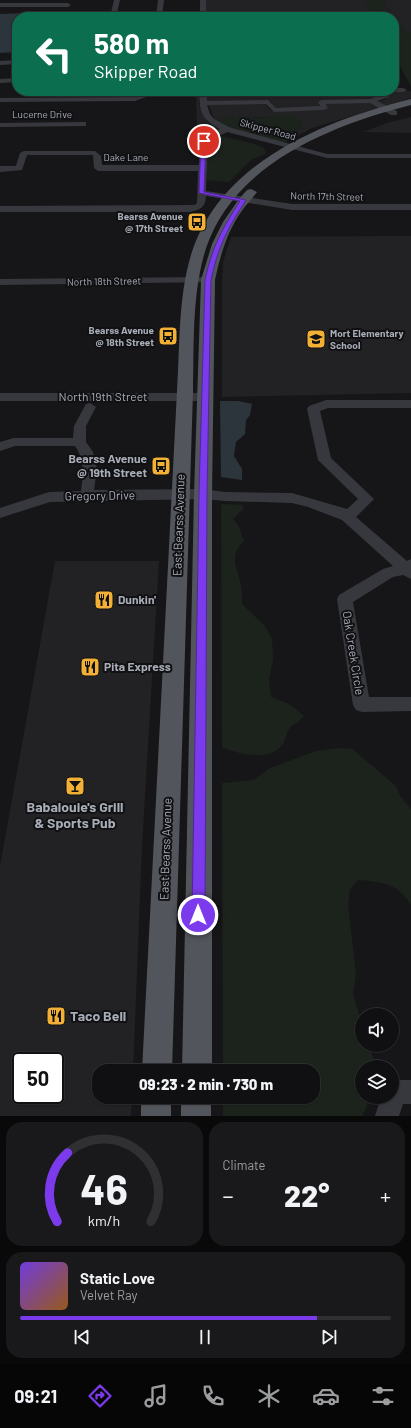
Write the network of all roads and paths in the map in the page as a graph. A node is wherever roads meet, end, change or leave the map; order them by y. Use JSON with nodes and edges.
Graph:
{"nodes":[{"id":1,"x":117,"y":0,"type":"edge"},
{"id":2,"x":161,"y":0,"type":"edge"},
{"id":3,"x":203,"y":0,"type":"edge"},
{"id":4,"x":0,"y":5,"type":"edge"},
{"id":5,"x":68,"y":5,"type":"edge"},
{"id":6,"x":114,"y":12,"type":"edge"},
{"id":7,"x":160,"y":12,"type":"edge"},
{"id":8,"x":203,"y":12,"type":"edge"},
{"id":9,"x":12,"y":62,"type":"edge"},
{"id":10,"x":0,"y":63,"type":"edge"},
{"id":11,"x":12,"y":80,"type":"edge"},
{"id":12,"x":0,"y":81,"type":"edge"},
{"id":13,"x":399,"y":90,"type":"edge"},
{"id":14,"x":403,"y":90,"type":"dead end"},
{"id":15,"x":142,"y":96,"type":"edge"},
{"id":16,"x":203,"y":96,"type":"edge"},
{"id":17,"x":386,"y":96,"type":"dead end"},
{"id":18,"x":0,"y":100,"type":"edge"},
{"id":19,"x":372,"y":101,"type":"junction"},
{"id":20,"x":411,"y":102,"type":"edge"},
{"id":21,"x":203,"y":103,"type":"junction"},
{"id":22,"x":411,"y":108,"type":"edge"},
{"id":23,"x":390,"y":111,"type":"junction"},
{"id":24,"x":83,"y":124,"type":"dead end"},
{"id":25,"x":0,"y":125,"type":"edge"},
{"id":26,"x":226,"y":129,"type":"junction"},
{"id":27,"x":292,"y":147,"type":"junction"},
{"id":28,"x":303,"y":150,"type":"junction"},
{"id":29,"x":411,"y":156,"type":"edge"},
{"id":30,"x":202,"y":168,"type":"junction"},
{"id":31,"x":0,"y":169,"type":"edge"},
{"id":32,"x":202,"y":193,"type":"junction"},
{"id":33,"x":229,"y":197,"type":"junction"},
{"id":34,"x":243,"y":200,"type":"junction"},
{"id":35,"x":411,"y":207,"type":"edge"},
{"id":36,"x":0,"y":209,"type":"edge"},
{"id":37,"x":201,"y":242,"type":"junction"},
{"id":38,"x":218,"y":244,"type":"junction"},
{"id":39,"x":191,"y":280,"type":"junction"},
{"id":40,"x":208,"y":280,"type":"junction"},
{"id":41,"x":0,"y":282,"type":"edge"},
{"id":42,"x":186,"y":361,"type":"junction"},
{"id":43,"x":205,"y":361,"type":"junction"},
{"id":44,"x":0,"y":397,"type":"edge"},
{"id":45,"x":184,"y":397,"type":"junction"},
{"id":46,"x":205,"y":397,"type":"junction"},
{"id":47,"x":411,"y":404,"type":"edge"},
{"id":48,"x":90,"y":407,"type":"dead end"},
{"id":49,"x":79,"y":442,"type":"junction"},
{"id":50,"x":0,"y":447,"type":"edge"},
{"id":51,"x":192,"y":494,"type":"junction"},
{"id":52,"x":87,"y":495,"type":"junction"},
{"id":53,"x":0,"y":513,"type":"edge"},
{"id":54,"x":347,"y":518,"type":"junction"},
{"id":55,"x":410,"y":569,"type":"edge"},
{"id":56,"x":173,"y":697,"type":"junction"},
{"id":57,"x":201,"y":698,"type":"junction"},
{"id":58,"x":411,"y":704,"type":"edge"},
{"id":59,"x":157,"y":1064,"type":"edge"},
{"id":60,"x":197,"y":1064,"type":"edge"},
{"id":61,"x":411,"y":1092,"type":"edge"},
{"id":62,"x":156,"y":1104,"type":"edge"},
{"id":63,"x":196,"y":1104,"type":"edge"},
{"id":64,"x":156,"y":1116,"type":"edge"},
{"id":65,"x":196,"y":1116,"type":"edge"},
{"id":66,"x":388,"y":1116,"type":"edge"}],
"edges":[{"from":1,"to":6,"type":"street"},
{"from":2,"to":7,"type":"street"},
{"from":3,"to":8,"type":"street"},
{"from":4,"to":5,"type":"street"},
{"from":9,"to":10,"type":"street"},
{"from":11,"to":12,"type":"street"},
{"from":13,"to":14,"type":"street"},
{"from":15,"to":18,"type":"street"},
{"from":16,"to":21,"type":"street","name":"Skipper Road"},
{"from":17,"to":19,"type":"street"},
{"from":19,"to":21,"type":"street"},
{"from":19,"to":23,"type":"street"},
{"from":20,"to":23,"type":"main road","name":"East Bearss Avenue"},
{"from":21,"to":26,"type":"street","name":"Skipper Road"},
{"from":22,"to":23,"type":"main road","name":"East Bearss Avenue"},
{"from":23,"to":27,"type":"main road","name":"East Bearss Avenue"},
{"from":23,"to":28,"type":"main road","name":"East Bearss Avenue"},
{"from":24,"to":25,"type":"street","name":"Lucerne Drive"},
{"from":26,"to":27,"type":"street","name":"Skipper Road"},
{"from":26,"to":30,"type":"street","name":"Skipper Road"},
{"from":27,"to":28,"type":"street","name":"Skipper Road"},
{"from":27,"to":33,"type":"main road","name":"East Bearss Avenue"},
{"from":28,"to":29,"type":"street","name":"Skipper Road"},
{"from":28,"to":34,"type":"main road","name":"East Bearss Avenue"},
{"from":30,"to":31,"type":"street","name":"Dake Lane"},
{"from":30,"to":32,"type":"street","name":"Skipper Road"},
{"from":32,"to":33,"type":"street"},
{"from":32,"to":36,"type":"street","name":"Skipper Road"},
{"from":33,"to":34,"type":"street"},
{"from":33,"to":37,"type":"main road","name":"East Bearss Avenue"},
{"from":34,"to":35,"type":"street","name":"North 17th Street"},
{"from":34,"to":38,"type":"main road","name":"East Bearss Avenue"},
{"from":37,"to":38,"type":"main road"},
{"from":37,"to":39,"type":"main road","name":"East Bearss Avenue"},
{"from":38,"to":40,"type":"main road","name":"East Bearss Avenue"},
{"from":39,"to":40,"type":"street","name":"North 18th Street"},
{"from":39,"to":41,"type":"street","name":"North 18th Street"},
{"from":39,"to":42,"type":"main road","name":"East Bearss Avenue"},
{"from":40,"to":43,"type":"main road","name":"East Bearss Avenue"},
{"from":42,"to":43,"type":"main road"},
{"from":42,"to":45,"type":"main road","name":"East Bearss Avenue"},
{"from":43,"to":46,"type":"main road","name":"East Bearss Avenue"},
{"from":44,"to":45,"type":"street","name":"North 19th Street"},
{"from":45,"to":46,"type":"street","name":"North 19th Street"},
{"from":45,"to":51,"type":"main road","name":"East Bearss Avenue"},
{"from":46,"to":51,"type":"main road","name":"East Bearss Avenue"},
{"from":47,"to":54,"type":"street"},
{"from":48,"to":49,"type":"street"},
{"from":49,"to":50,"type":"street"},
{"from":49,"to":52,"type":"street"},
{"from":51,"to":52,"type":"street","name":"Gregory Drive"},
{"from":51,"to":54,"type":"street","name":"Gregory Drive"},
{"from":51,"to":56,"type":"main road","name":"East Bearss Avenue"},
{"from":51,"to":57,"type":"main road","name":"East Bearss Avenue"},
{"from":52,"to":53,"type":"street","name":"Gregory Drive"},
{"from":54,"to":55,"type":"street","name":"Gregory Drive"},
{"from":55,"to":58,"type":"street","name":"Oak Creek Circle"},
{"from":56,"to":57,"type":"main road"},
{"from":56,"to":59,"type":"main road","name":"East Bearss Avenue"},
{"from":57,"to":60,"type":"main road","name":"East Bearss Avenue"},
{"from":61,"to":66,"type":"street"},
{"from":62,"to":64,"type":"main road"},
{"from":63,"to":65,"type":"main road"}]}
